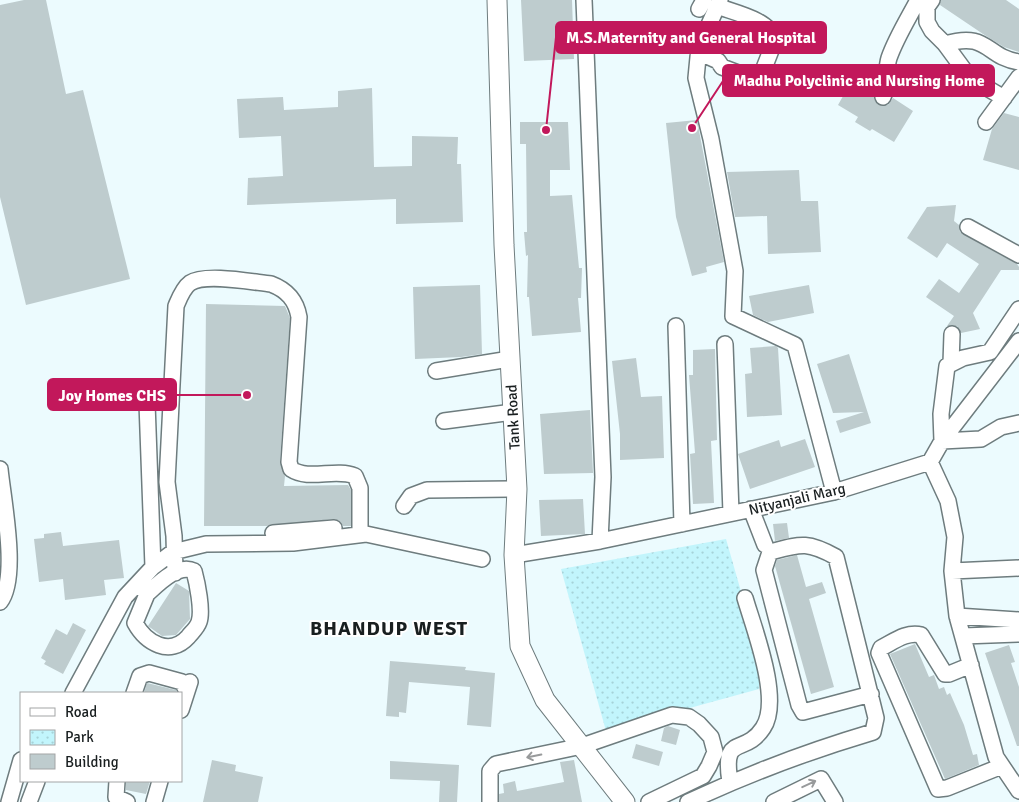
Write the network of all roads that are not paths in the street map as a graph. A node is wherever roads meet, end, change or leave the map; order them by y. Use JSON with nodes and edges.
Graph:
{"nodes":[{"id":1,"x":497,"y":0,"type":"edge"},
{"id":2,"x":584,"y":0,"type":"edge"},
{"id":3,"x":918,"y":0,"type":"edge"},
{"id":4,"x":932,"y":0,"type":"edge"},
{"id":5,"x":710,"y":4,"type":"edge"},
{"id":6,"x":945,"y":44,"type":"junction"},
{"id":7,"x":698,"y":52,"type":"junction"},
{"id":8,"x":1019,"y":62,"type":"edge"},
{"id":9,"x":1019,"y":77,"type":"edge"},
{"id":10,"x":759,"y":81,"type":"junction"},
{"id":11,"x":776,"y":88,"type":"dead end"},
{"id":12,"x":883,"y":97,"type":"dead end"},
{"id":13,"x":1004,"y":98,"type":"junction"},
{"id":14,"x":986,"y":122,"type":"dead end"},
{"id":15,"x":968,"y":228,"type":"dead end"},
{"id":16,"x":1019,"y":255,"type":"edge"},
{"id":17,"x":1019,"y":309,"type":"edge"},
{"id":18,"x":676,"y":326,"type":"dead end"},
{"id":19,"x":952,"y":334,"type":"dead end"},
{"id":20,"x":1019,"y":341,"type":"edge"},
{"id":21,"x":725,"y":344,"type":"dead end"},
{"id":22,"x":510,"y":359,"type":"junction"},
{"id":23,"x":951,"y":363,"type":"junction"},
{"id":24,"x":436,"y":371,"type":"dead end"},
{"id":25,"x":147,"y":403,"type":"dead end"},
{"id":26,"x":513,"y":412,"type":"junction"},
{"id":27,"x":444,"y":421,"type":"dead end"},
{"id":28,"x":1019,"y":423,"type":"edge"},
{"id":29,"x":942,"y":441,"type":"junction"},
{"id":30,"x":930,"y":462,"type":"junction"},
{"id":31,"x":0,"y":469,"type":"edge"},
{"id":32,"x":517,"y":489,"type":"junction"},
{"id":33,"x":834,"y":492,"type":"junction"},
{"id":34,"x":404,"y":506,"type":"dead end"},
{"id":35,"x":751,"y":509,"type":"junction"},
{"id":36,"x":731,"y":513,"type":"junction"},
{"id":37,"x":682,"y":524,"type":"junction"},
{"id":38,"x":360,"y":530,"type":"junction"},
{"id":39,"x":273,"y":533,"type":"dead end"},
{"id":40,"x":600,"y":542,"type":"junction"},
{"id":41,"x":765,"y":545,"type":"dead end"},
{"id":42,"x":174,"y":552,"type":"junction"},
{"id":43,"x":514,"y":555,"type":"junction"},
{"id":44,"x":482,"y":559,"type":"dead end"},
{"id":45,"x":1019,"y":568,"type":"edge"},
{"id":46,"x":952,"y":571,"type":"junction"},
{"id":47,"x":175,"y":573,"type":"junction"},
{"id":48,"x":141,"y":593,"type":"junction"},
{"id":49,"x":744,"y":598,"type":"dead end"},
{"id":50,"x":0,"y":602,"type":"edge"},
{"id":51,"x":957,"y":616,"type":"junction"},
{"id":52,"x":1019,"y":620,"type":"edge"},
{"id":53,"x":1019,"y":634,"type":"edge"},
{"id":54,"x":963,"y":636,"type":"junction"},
{"id":55,"x":970,"y":665,"type":"junction"},
{"id":56,"x":74,"y":692,"type":"edge"},
{"id":57,"x":134,"y":692,"type":"edge"},
{"id":58,"x":870,"y":694,"type":"junction"},
{"id":59,"x":182,"y":707,"type":"edge"},
{"id":60,"x":582,"y":746,"type":"junction"},
{"id":61,"x":20,"y":763,"type":"edge"},
{"id":62,"x":1002,"y":766,"type":"junction"},
{"id":63,"x":37,"y":782,"type":"edge"},
{"id":64,"x":117,"y":782,"type":"edge"},
{"id":65,"x":160,"y":782,"type":"edge"},
{"id":66,"x":730,"y":782,"type":"junction"},
{"id":67,"x":1019,"y":791,"type":"edge"},
{"id":68,"x":7,"y":797,"type":"edge"},
{"id":69,"x":29,"y":802,"type":"edge"},
{"id":70,"x":127,"y":802,"type":"edge"},
{"id":71,"x":154,"y":802,"type":"edge"},
{"id":72,"x":490,"y":802,"type":"edge"},
{"id":73,"x":625,"y":802,"type":"edge"},
{"id":74,"x":649,"y":802,"type":"edge"},
{"id":75,"x":688,"y":802,"type":"edge"},
{"id":76,"x":774,"y":802,"type":"edge"},
{"id":77,"x":835,"y":802,"type":"edge"}],
"edges":[{"from":1,"to":22,"type":"street","name":"Tank Road"},
{"from":2,"to":40,"type":"street"},
{"from":3,"to":12,"type":"street"},
{"from":4,"to":6,"type":"street"},
{"from":5,"to":7,"type":"street"},
{"from":5,"to":10,"type":"street"},
{"from":6,"to":8,"type":"street"},
{"from":6,"to":13,"type":"street"},
{"from":7,"to":10,"type":"street"},
{"from":7,"to":33,"type":"street"},
{"from":9,"to":13,"type":"street"},
{"from":10,"to":11,"type":"street"},
{"from":13,"to":14,"type":"street"},
{"from":15,"to":16,"type":"street"},
{"from":17,"to":23,"type":"street"},
{"from":18,"to":37,"type":"street"},
{"from":19,"to":23,"type":"street"},
{"from":20,"to":29,"type":"street"},
{"from":21,"to":36,"type":"street"},
{"from":22,"to":24,"type":"street"},
{"from":22,"to":26,"type":"street","name":"Tank Road"},
{"from":23,"to":29,"type":"street"},
{"from":25,"to":48,"type":"street"},
{"from":26,"to":27,"type":"street"},
{"from":26,"to":32,"type":"street","name":"Tank Road"},
{"from":28,"to":29,"type":"street"},
{"from":29,"to":30,"type":"street"},
{"from":30,"to":33,"type":"street","name":"Nityanjali Marg"},
{"from":30,"to":46,"type":"street"},
{"from":31,"to":50,"type":"street"},
{"from":32,"to":34,"type":"street"},
{"from":32,"to":43,"type":"street","name":"Tank Road"},
{"from":33,"to":35,"type":"street","name":"Nityanjali Marg"},
{"from":35,"to":36,"type":"street","name":"Nityanjali Marg"},
{"from":35,"to":41,"type":"street"},
{"from":36,"to":37,"type":"street","name":"Nityanjali Marg"},
{"from":37,"to":40,"type":"street","name":"Nityanjali Marg"},
{"from":38,"to":39,"type":"street"},
{"from":38,"to":42,"type":"street"},
{"from":38,"to":42,"type":"street"},
{"from":38,"to":44,"type":"street"},
{"from":40,"to":43,"type":"street","name":"Nityanjali Marg"},
{"from":42,"to":47,"type":"street"},
{"from":42,"to":48,"type":"street"},
{"from":43,"to":60,"type":"street","name":"Tank Road"},
{"from":45,"to":46,"type":"street"},
{"from":46,"to":51,"type":"street"},
{"from":47,"to":48,"type":"street"},
{"from":47,"to":48,"type":"street"},
{"from":48,"to":56,"type":"street"},
{"from":49,"to":66,"type":"street"},
{"from":51,"to":52,"type":"street"},
{"from":51,"to":54,"type":"street"},
{"from":53,"to":54,"type":"street"},
{"from":54,"to":55,"type":"street"},
{"from":55,"to":62,"type":"street"},
{"from":55,"to":62,"type":"street"},
{"from":57,"to":59,"type":"street"},
{"from":58,"to":58,"type":"street"},
{"from":58,"to":66,"type":"street"},
{"from":60,"to":72,"type":"street","one_way":true},
{"from":60,"to":73,"type":"street","name":"Tank Road"},
{"from":60,"to":74,"type":"street"},
{"from":61,"to":68,"type":"street"},
{"from":62,"to":67,"type":"street"},
{"from":63,"to":69,"type":"street"},
{"from":64,"to":70,"type":"street"},
{"from":65,"to":71,"type":"street"},
{"from":66,"to":75,"type":"street"},
{"from":76,"to":77,"type":"street","one_way":true}]}
